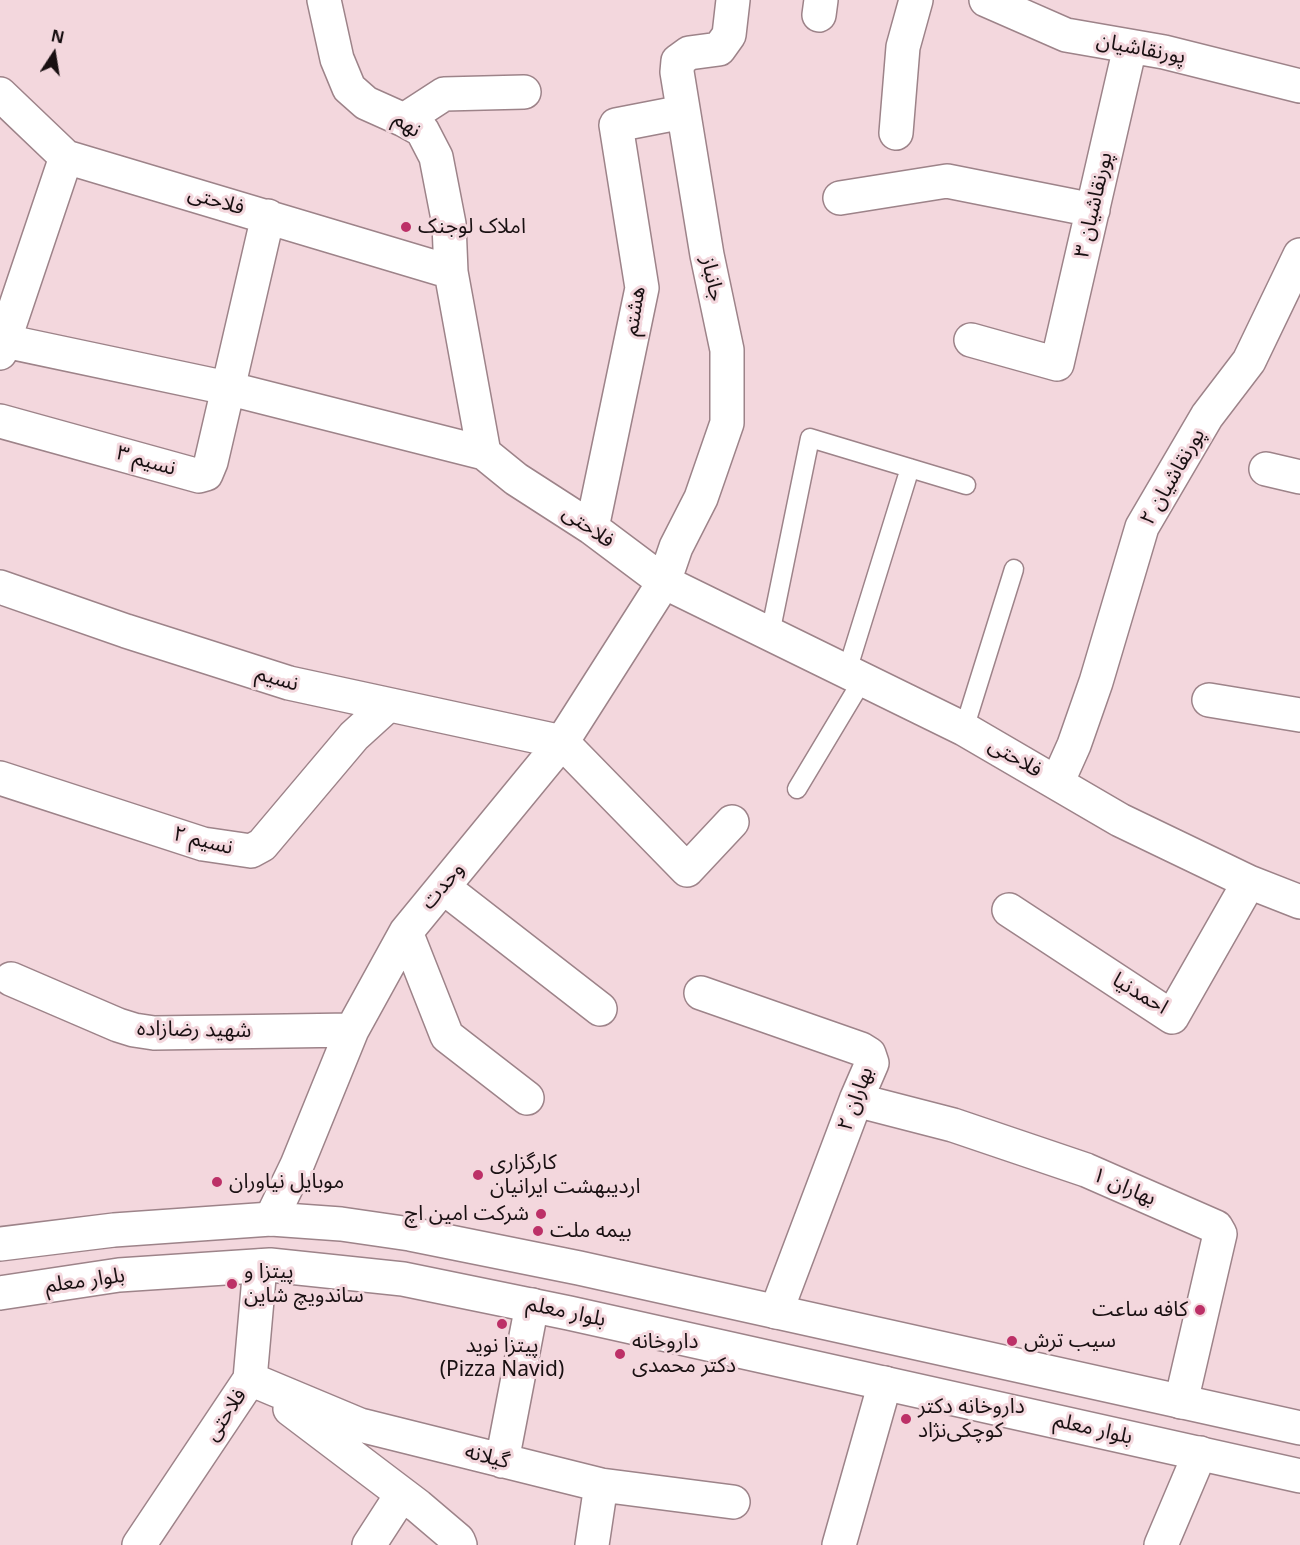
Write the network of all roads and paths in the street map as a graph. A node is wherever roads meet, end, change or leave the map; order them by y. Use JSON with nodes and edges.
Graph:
{"nodes":[{"id":1,"x":324,"y":0,"type":"edge"},
{"id":2,"x":733,"y":0,"type":"edge"},
{"id":3,"x":916,"y":0,"type":"edge"},
{"id":4,"x":990,"y":1,"type":"edge"},
{"id":5,"x":1130,"y":46,"type":"junction"},
{"id":6,"x":1300,"y":86,"type":"edge"},
{"id":7,"x":524,"y":92,"type":"dead end"},
{"id":8,"x":0,"y":94,"type":"edge"},
{"id":9,"x":683,"y":112,"type":"junction"},
{"id":10,"x":404,"y":120,"type":"junction"},
{"id":11,"x":896,"y":133,"type":"dead end"},
{"id":12,"x":66,"y":157,"type":"junction"},
{"id":13,"x":840,"y":198,"type":"dead end"},
{"id":14,"x":1093,"y":210,"type":"junction"},
{"id":15,"x":268,"y":216,"type":"junction"},
{"id":16,"x":1300,"y":255,"type":"edge"},
{"id":17,"x":452,"y":272,"type":"junction"},
{"id":18,"x":971,"y":340,"type":"dead end"},
{"id":19,"x":1,"y":344,"type":"edge"},
{"id":20,"x":227,"y":388,"type":"junction"},
{"id":21,"x":0,"y":421,"type":"edge"},
{"id":22,"x":484,"y":453,"type":"junction"},
{"id":23,"x":910,"y":468,"type":"junction"},
{"id":24,"x":1266,"y":469,"type":"dead end"},
{"id":25,"x":1300,"y":477,"type":"edge"},
{"id":26,"x":966,"y":485,"type":"dead end"},
{"id":27,"x":592,"y":528,"type":"junction"},
{"id":28,"x":1014,"y":570,"type":"dead end"},
{"id":29,"x":664,"y":582,"type":"junction"},
{"id":30,"x":0,"y":587,"type":"edge"},
{"id":31,"x":770,"y":634,"type":"junction"},
{"id":32,"x":855,"y":675,"type":"junction"},
{"id":33,"x":1209,"y":700,"type":"dead end"},
{"id":34,"x":387,"y":706,"type":"junction"},
{"id":35,"x":1300,"y":715,"type":"edge"},
{"id":36,"x":964,"y":729,"type":"junction"},
{"id":37,"x":562,"y":742,"type":"junction"},
{"id":38,"x":0,"y":778,"type":"edge"},
{"id":39,"x":1057,"y":783,"type":"junction"},
{"id":40,"x":797,"y":789,"type":"dead end"},
{"id":41,"x":732,"y":822,"type":"dead end"},
{"id":42,"x":1249,"y":882,"type":"junction"},
{"id":43,"x":443,"y":887,"type":"junction"},
{"id":44,"x":1300,"y":902,"type":"edge"},
{"id":45,"x":1009,"y":910,"type":"dead end"},
{"id":46,"x":406,"y":932,"type":"junction"},
{"id":47,"x":11,"y":979,"type":"dead end"},
{"id":48,"x":701,"y":993,"type":"dead end"},
{"id":49,"x":600,"y":1009,"type":"dead end"},
{"id":50,"x":352,"y":1030,"type":"junction"},
{"id":51,"x":527,"y":1098,"type":"dead end"},
{"id":52,"x":856,"y":1100,"type":"junction"},
{"id":53,"x":271,"y":1219,"type":"junction"},
{"id":54,"x":0,"y":1244,"type":"edge"},
{"id":55,"x":260,"y":1266,"type":"junction"},
{"id":56,"x":0,"y":1293,"type":"edge"},
{"id":57,"x":531,"y":1305,"type":"junction"},
{"id":58,"x":776,"y":1312,"type":"junction"},
{"id":59,"x":250,"y":1379,"type":"junction"},
{"id":60,"x":885,"y":1383,"type":"junction"},
{"id":61,"x":1180,"y":1402,"type":"junction"},
{"id":62,"x":1300,"y":1428,"type":"edge"},
{"id":63,"x":1200,"y":1453,"type":"junction"},
{"id":64,"x":502,"y":1461,"type":"junction"},
{"id":65,"x":1300,"y":1476,"type":"edge"},
{"id":66,"x":601,"y":1485,"type":"junction"},
{"id":67,"x":402,"y":1494,"type":"junction"},
{"id":68,"x":733,"y":1502,"type":"dead end"},
{"id":69,"x":459,"y":1543,"type":"edge"},
{"id":70,"x":139,"y":1545,"type":"edge"},
{"id":71,"x":369,"y":1545,"type":"edge"},
{"id":72,"x":592,"y":1545,"type":"edge"},
{"id":73,"x":839,"y":1545,"type":"edge"},
{"id":74,"x":1161,"y":1545,"type":"edge"}],
"edges":[{"from":1,"to":10,"type":"street","name":"نهم"},
{"from":2,"to":9,"type":"street","name":"جانباز"},
{"from":3,"to":11,"type":"street"},
{"from":4,"to":5,"type":"street","name":"پورنقاشیان"},
{"from":5,"to":6,"type":"street","name":"پورنقاشیان"},
{"from":5,"to":14,"type":"street","name":"پورنقاشیان ۳"},
{"from":7,"to":10,"type":"street"},
{"from":8,"to":12,"type":"street","name":"فلاحتی"},
{"from":9,"to":27,"type":"street","name":"هشتم"},
{"from":9,"to":29,"type":"street","name":"جانباز"},
{"from":10,"to":17,"type":"street","name":"نهم"},
{"from":12,"to":15,"type":"street","name":"فلاحتی"},
{"from":12,"to":19,"type":"street"},
{"from":13,"to":14,"type":"street"},
{"from":14,"to":18,"type":"street","name":"پورنقاشیان ۳"},
{"from":15,"to":17,"type":"street","name":"فلاحتی"},
{"from":15,"to":20,"type":"street"},
{"from":16,"to":39,"type":"street","name":"پورنقاشیان ۲"},
{"from":17,"to":22,"type":"street"},
{"from":19,"to":20,"type":"street"},
{"from":20,"to":21,"type":"street","name":"نسیم ۳"},
{"from":20,"to":22,"type":"street"},
{"from":22,"to":27,"type":"street","name":"فلاحتی"},
{"from":23,"to":26,"type":"lane"},
{"from":23,"to":31,"type":"lane"},
{"from":23,"to":32,"type":"lane"},
{"from":24,"to":25,"type":"street"},
{"from":27,"to":29,"type":"street","name":"فلاحتی"},
{"from":28,"to":36,"type":"lane"},
{"from":29,"to":31,"type":"street","name":"فلاحتی"},
{"from":29,"to":37,"type":"street","name":"وحدت"},
{"from":30,"to":34,"type":"street","name":"نسیم"},
{"from":31,"to":32,"type":"street","name":"فلاحتی"},
{"from":32,"to":36,"type":"street","name":"فلاحتی"},
{"from":32,"to":40,"type":"lane"},
{"from":33,"to":35,"type":"street"},
{"from":34,"to":37,"type":"street","name":"نسیم"},
{"from":34,"to":38,"type":"street","name":"نسیم ٢"},
{"from":36,"to":39,"type":"street","name":"فلاحتی"},
{"from":37,"to":41,"type":"street"},
{"from":37,"to":43,"type":"street","name":"وحدت"},
{"from":39,"to":42,"type":"street","name":"فلاحتی"},
{"from":42,"to":44,"type":"street","name":"فلاحتی"},
{"from":42,"to":45,"type":"street","name":"احمدنیا"},
{"from":43,"to":46,"type":"street","name":"وحدت"},
{"from":43,"to":49,"type":"street"},
{"from":46,"to":50,"type":"street","name":"وحدت"},
{"from":46,"to":51,"type":"street"},
{"from":47,"to":50,"type":"street","name":"شهید رضازاده"},
{"from":48,"to":52,"type":"street","name":"بهاران ۲"},
{"from":50,"to":53,"type":"street","name":"وحدت"},
{"from":52,"to":58,"type":"street","name":"بهاران ۲"},
{"from":52,"to":61,"type":"street","name":"بهاران ۱"},
{"from":53,"to":54,"type":"street"},
{"from":53,"to":55,"type":"street","name":"فلاحتی"},
{"from":53,"to":58,"type":"street"},
{"from":55,"to":56,"type":"street","name":"بلوار معلم"},
{"from":55,"to":57,"type":"street","name":"بلوار معلم"},
{"from":55,"to":59,"type":"street","name":"فلاحتی"},
{"from":57,"to":60,"type":"street","name":"بلوار معلم"},
{"from":57,"to":64,"type":"street"},
{"from":58,"to":61,"type":"street"},
{"from":59,"to":64,"type":"street","name":"گیلانه"},
{"from":59,"to":67,"type":"street"},
{"from":59,"to":70,"type":"street","name":"فلاحتی"},
{"from":60,"to":63,"type":"street","name":"بلوار معلم"},
{"from":60,"to":73,"type":"street"},
{"from":61,"to":62,"type":"street"},
{"from":63,"to":65,"type":"street","name":"بلوار معلم"},
{"from":63,"to":74,"type":"street"},
{"from":64,"to":66,"type":"street","name":"گیلانه"},
{"from":66,"to":68,"type":"street","name":"گیلانه"},
{"from":66,"to":72,"type":"street"},
{"from":67,"to":69,"type":"street"},
{"from":67,"to":71,"type":"street"}]}
